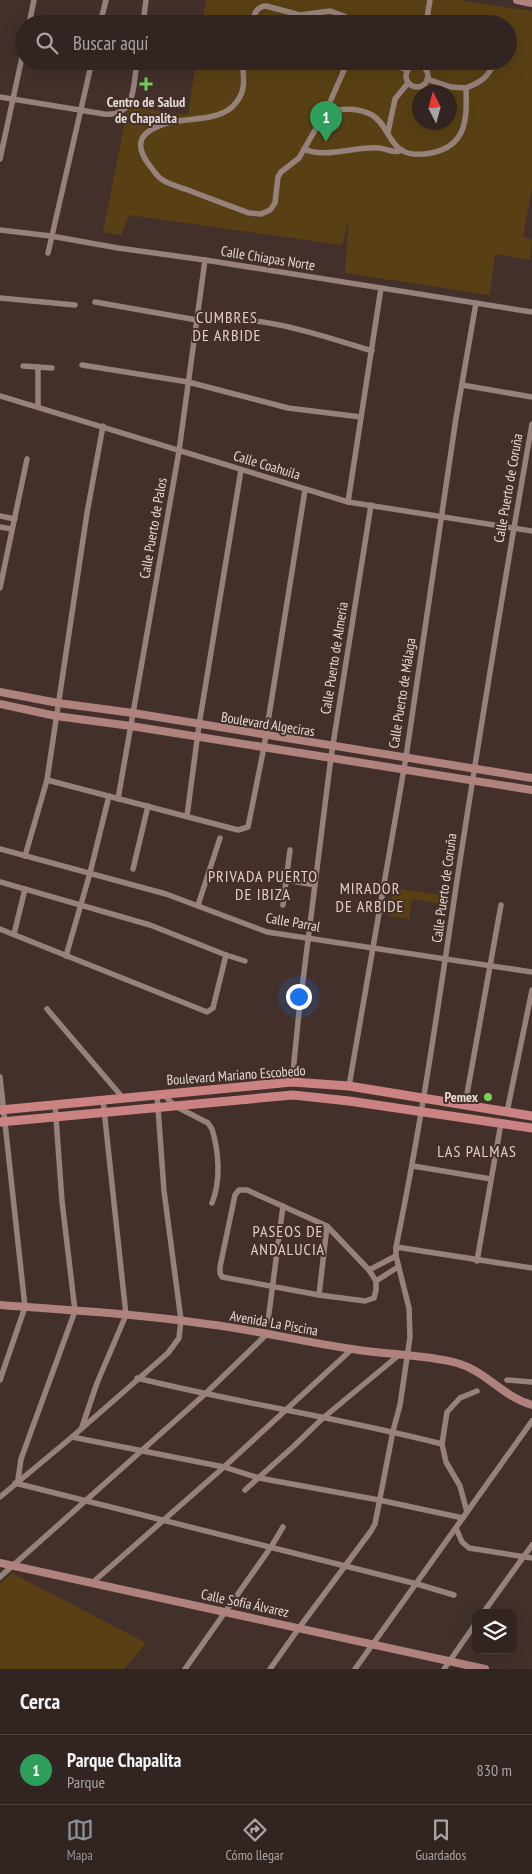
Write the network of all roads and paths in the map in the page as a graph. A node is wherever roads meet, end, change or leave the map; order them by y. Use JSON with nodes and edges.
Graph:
{"nodes":[{"id":1,"x":34,"y":0,"type":"edge"},
{"id":2,"x":106,"y":0,"type":"edge"},
{"id":3,"x":146,"y":0,"type":"edge"},
{"id":4,"x":430,"y":0,"type":"edge"},
{"id":5,"x":517,"y":0,"type":"edge"},
{"id":6,"x":532,"y":2,"type":"edge"},
{"id":7,"x":31,"y":15,"type":"edge"},
{"id":8,"x":102,"y":15,"type":"edge"},
{"id":9,"x":144,"y":15,"type":"edge"},
{"id":10,"x":255,"y":15,"type":"edge"},
{"id":11,"x":300,"y":15,"type":"edge"},
{"id":12,"x":300,"y":15,"type":"edge"},
{"id":13,"x":341,"y":15,"type":"edge"},
{"id":14,"x":428,"y":15,"type":"edge"},
{"id":15,"x":19,"y":70,"type":"edge"},
{"id":16,"x":90,"y":70,"type":"edge"},
{"id":17,"x":136,"y":70,"type":"edge"},
{"id":18,"x":243,"y":70,"type":"edge"},
{"id":19,"x":344,"y":70,"type":"edge"},
{"id":20,"x":407,"y":70,"type":"edge"},
{"id":21,"x":426,"y":70,"type":"edge"},
{"id":22,"x":491,"y":70,"type":"edge"},
{"id":23,"x":427,"y":80,"type":"junction"},
{"id":24,"x":408,"y":83,"type":"junction"},
{"id":25,"x":466,"y":88,"type":"junction"},
{"id":26,"x":0,"y":97,"type":"edge"},
{"id":27,"x":13,"y":99,"type":"junction"},
{"id":28,"x":81,"y":109,"type":"junction"},
{"id":29,"x":326,"y":111,"type":"junction"},
{"id":30,"x":388,"y":132,"type":"junction"},
{"id":31,"x":304,"y":149,"type":"junction"},
{"id":32,"x":402,"y":150,"type":"junction"},
{"id":33,"x":0,"y":159,"type":"edge"},
{"id":34,"x":0,"y":230,"type":"edge"},
{"id":35,"x":51,"y":236,"type":"junction"},
{"id":36,"x":48,"y":253,"type":"dead end"},
{"id":37,"x":205,"y":260,"type":"junction"},
{"id":38,"x":382,"y":288,"type":"junction"},
{"id":39,"x":0,"y":298,"type":"edge"},
{"id":40,"x":95,"y":302,"type":"dead end"},
{"id":41,"x":476,"y":303,"type":"junction"},
{"id":42,"x":75,"y":306,"type":"dead end"},
{"id":43,"x":532,"y":312,"type":"edge"},
{"id":44,"x":235,"y":319,"type":"dead end"},
{"id":45,"x":197,"y":320,"type":"junction"},
{"id":46,"x":372,"y":351,"type":"junction"},
{"id":47,"x":82,"y":365,"type":"dead end"},
{"id":48,"x":22,"y":366,"type":"dead end"},
{"id":49,"x":38,"y":366,"type":"junction"},
{"id":50,"x":52,"y":368,"type":"dead end"},
{"id":51,"x":188,"y":382,"type":"junction"},
{"id":52,"x":462,"y":385,"type":"junction"},
{"id":53,"x":0,"y":396,"type":"edge"},
{"id":54,"x":532,"y":397,"type":"edge"},
{"id":55,"x":38,"y":407,"type":"junction"},
{"id":56,"x":361,"y":417,"type":"junction"},
{"id":57,"x":532,"y":424,"type":"edge"},
{"id":58,"x":103,"y":426,"type":"junction"},
{"id":59,"x":179,"y":451,"type":"junction"},
{"id":60,"x":27,"y":459,"type":"dead end"},
{"id":61,"x":242,"y":470,"type":"junction"},
{"id":62,"x":305,"y":490,"type":"junction"},
{"id":63,"x":348,"y":502,"type":"junction"},
{"id":64,"x":371,"y":506,"type":"junction"},
{"id":65,"x":0,"y":516,"type":"edge"},
{"id":66,"x":442,"y":516,"type":"junction"},
{"id":67,"x":15,"y":519,"type":"junction"},
{"id":68,"x":0,"y":527,"type":"edge"},
{"id":69,"x":514,"y":528,"type":"junction"},
{"id":70,"x":12,"y":529,"type":"junction"},
{"id":71,"x":532,"y":531,"type":"edge"},
{"id":72,"x":0,"y":588,"type":"edge"},
{"id":73,"x":0,"y":692,"type":"edge"},
{"id":74,"x":58,"y":703,"type":"junction"},
{"id":75,"x":0,"y":704,"type":"edge"},
{"id":76,"x":133,"y":714,"type":"junction"},
{"id":77,"x":56,"y":716,"type":"junction"},
{"id":78,"x":199,"y":725,"type":"junction"},
{"id":79,"x":131,"y":726,"type":"junction"},
{"id":80,"x":266,"y":736,"type":"junction"},
{"id":81,"x":197,"y":737,"type":"junction"},
{"id":82,"x":264,"y":747,"type":"junction"},
{"id":83,"x":333,"y":747,"type":"junction"},
{"id":84,"x":331,"y":757,"type":"junction"},
{"id":85,"x":406,"y":757,"type":"junction"},
{"id":86,"x":403,"y":769,"type":"junction"},
{"id":87,"x":475,"y":769,"type":"junction"},
{"id":88,"x":532,"y":778,"type":"edge"},
{"id":89,"x":47,"y":780,"type":"junction"},
{"id":90,"x":474,"y":780,"type":"junction"},
{"id":91,"x":532,"y":790,"type":"edge"},
{"id":92,"x":109,"y":796,"type":"junction"},
{"id":93,"x":118,"y":799,"type":"junction"},
{"id":94,"x":148,"y":806,"type":"junction"},
{"id":95,"x":187,"y":816,"type":"junction"},
{"id":96,"x":220,"y":838,"type":"dead end"},
{"id":97,"x":0,"y":849,"type":"edge"},
{"id":98,"x":290,"y":850,"type":"dead end"},
{"id":99,"x":25,"y":856,"type":"junction"},
{"id":100,"x":133,"y":869,"type":"dead end"},
{"id":101,"x":90,"y":873,"type":"junction"},
{"id":102,"x":286,"y":880,"type":"junction"},
{"id":103,"x":0,"y":882,"type":"edge"},
{"id":104,"x":315,"y":885,"type":"junction"},
{"id":105,"x":25,"y":889,"type":"junction"},
{"id":106,"x":81,"y":904,"type":"junction"},
{"id":107,"x":198,"y":905,"type":"junction"},
{"id":108,"x":283,"y":905,"type":"dead end"},
{"id":109,"x":502,"y":905,"type":"dead end"},
{"id":110,"x":0,"y":929,"type":"edge"},
{"id":111,"x":14,"y":934,"type":"junction"},
{"id":112,"x":309,"y":939,"type":"junction"},
{"id":113,"x":373,"y":948,"type":"junction"},
{"id":114,"x":66,"y":956,"type":"junction"},
{"id":115,"x":226,"y":956,"type":"junction"},
{"id":116,"x":446,"y":959,"type":"junction"},
{"id":117,"x":245,"y":961,"type":"dead end"},
{"id":118,"x":491,"y":966,"type":"junction"},
{"id":119,"x":532,"y":972,"type":"edge"},
{"id":120,"x":532,"y":990,"type":"edge"},
{"id":121,"x":47,"y":1009,"type":"dead end"},
{"id":122,"x":0,"y":1077,"type":"edge"},
{"id":123,"x":292,"y":1082,"type":"junction"},
{"id":124,"x":349,"y":1086,"type":"junction"},
{"id":125,"x":160,"y":1094,"type":"junction"},
{"id":126,"x":123,"y":1098,"type":"junction"},
{"id":127,"x":423,"y":1099,"type":"junction"},
{"id":128,"x":103,"y":1100,"type":"junction"},
{"id":129,"x":55,"y":1104,"type":"junction"},
{"id":130,"x":465,"y":1105,"type":"junction"},
{"id":131,"x":176,"y":1106,"type":"junction"},
{"id":132,"x":159,"y":1108,"type":"junction"},
{"id":133,"x":2,"y":1109,"type":"edge"},
{"id":134,"x":104,"y":1112,"type":"junction"},
{"id":135,"x":421,"y":1112,"type":"junction"},
{"id":136,"x":507,"y":1112,"type":"junction"},
{"id":137,"x":532,"y":1116,"type":"edge"},
{"id":138,"x":56,"y":1117,"type":"junction"},
{"id":139,"x":2,"y":1122,"type":"edge"},
{"id":140,"x":501,"y":1123,"type":"junction"},
{"id":141,"x":532,"y":1128,"type":"edge"},
{"id":142,"x":413,"y":1166,"type":"junction"},
{"id":143,"x":491,"y":1179,"type":"junction"},
{"id":144,"x":212,"y":1203,"type":"dead end"},
{"id":145,"x":282,"y":1206,"type":"junction"},
{"id":146,"x":327,"y":1226,"type":"junction"},
{"id":147,"x":396,"y":1247,"type":"junction"},
{"id":148,"x":396,"y":1256,"type":"junction"},
{"id":149,"x":477,"y":1260,"type":"junction"},
{"id":150,"x":398,"y":1267,"type":"junction"},
{"id":151,"x":532,"y":1268,"type":"edge"},
{"id":152,"x":369,"y":1270,"type":"junction"},
{"id":153,"x":376,"y":1281,"type":"junction"},
{"id":154,"x":272,"y":1287,"type":"junction"},
{"id":155,"x":319,"y":1295,"type":"junction"},
{"id":156,"x":0,"y":1305,"type":"edge"},
{"id":157,"x":26,"y":1307,"type":"junction"},
{"id":158,"x":75,"y":1311,"type":"junction"},
{"id":159,"x":126,"y":1315,"type":"junction"},
{"id":160,"x":181,"y":1320,"type":"junction"},
{"id":161,"x":268,"y":1321,"type":"dead end"},
{"id":162,"x":268,"y":1333,"type":"junction"},
{"id":163,"x":352,"y":1350,"type":"junction"},
{"id":164,"x":403,"y":1355,"type":"junction"},
{"id":165,"x":137,"y":1378,"type":"junction"},
{"id":166,"x":0,"y":1380,"type":"edge"},
{"id":167,"x":507,"y":1380,"type":"dead end"},
{"id":168,"x":532,"y":1382,"type":"edge"},
{"id":169,"x":476,"y":1391,"type":"dead end"},
{"id":170,"x":204,"y":1395,"type":"junction"},
{"id":171,"x":532,"y":1405,"type":"edge"},
{"id":172,"x":286,"y":1411,"type":"junction"},
{"id":173,"x":323,"y":1418,"type":"junction"},
{"id":174,"x":532,"y":1421,"type":"edge"},
{"id":175,"x":82,"y":1429,"type":"junction"},
{"id":176,"x":393,"y":1431,"type":"junction"},
{"id":177,"x":72,"y":1437,"type":"junction"},
{"id":178,"x":442,"y":1444,"type":"junction"},
{"id":179,"x":142,"y":1451,"type":"junction"},
{"id":180,"x":224,"y":1467,"type":"junction"},
{"id":181,"x":259,"y":1478,"type":"junction"},
{"id":182,"x":17,"y":1482,"type":"junction"},
{"id":183,"x":245,"y":1490,"type":"dead end"},
{"id":184,"x":0,"y":1497,"type":"edge"},
{"id":185,"x":379,"y":1500,"type":"junction"},
{"id":186,"x":86,"y":1502,"type":"junction"},
{"id":187,"x":465,"y":1515,"type":"junction"},
{"id":188,"x":163,"y":1520,"type":"junction"},
{"id":189,"x":283,"y":1527,"type":"dead end"},
{"id":190,"x":456,"y":1528,"type":"junction"},
{"id":191,"x":532,"y":1545,"type":"edge"},
{"id":192,"x":271,"y":1547,"type":"junction"},
{"id":193,"x":524,"y":1557,"type":"junction"},
{"id":194,"x":532,"y":1558,"type":"edge"},
{"id":195,"x":0,"y":1563,"type":"edge"},
{"id":196,"x":345,"y":1565,"type":"junction"},
{"id":197,"x":13,"y":1566,"type":"junction"},
{"id":198,"x":0,"y":1577,"type":"edge"},
{"id":199,"x":92,"y":1583,"type":"junction"},
{"id":200,"x":417,"y":1584,"type":"junction"},
{"id":201,"x":454,"y":1595,"type":"dead end"},
{"id":202,"x":486,"y":1609,"type":"edge"},
{"id":203,"x":225,"y":1611,"type":"junction"},
{"id":204,"x":299,"y":1628,"type":"junction"},
{"id":205,"x":472,"y":1629,"type":"edge"},
{"id":206,"x":373,"y":1644,"type":"junction"},
{"id":207,"x":450,"y":1662,"type":"junction"},
{"id":208,"x":185,"y":1669,"type":"edge"},
{"id":209,"x":270,"y":1669,"type":"edge"},
{"id":210,"x":355,"y":1669,"type":"edge"},
{"id":211,"x":444,"y":1669,"type":"edge"},
{"id":212,"x":485,"y":1669,"type":"edge"}],
"edges":[{"from":1,"to":7,"type":"street"},
{"from":2,"to":8,"type":"street"},
{"from":3,"to":9,"type":"street"},
{"from":4,"to":14,"type":"street"},
{"from":5,"to":6,"type":"street"},
{"from":10,"to":11,"type":"street"},
{"from":12,"to":13,"type":"street"},
{"from":15,"to":27,"type":"street"},
{"from":16,"to":28,"type":"street"},
{"from":17,"to":28,"type":"street"},
{"from":18,"to":31,"type":"street"},
{"from":19,"to":29,"type":"street"},
{"from":20,"to":24,"type":"street"},
{"from":21,"to":23,"type":"street"},
{"from":22,"to":25,"type":"street"},
{"from":23,"to":24,"type":"street"},
{"from":23,"to":25,"type":"street"},
{"from":24,"to":30,"type":"street"},
{"from":25,"to":32,"type":"street"},
{"from":26,"to":27,"type":"street"},
{"from":27,"to":28,"type":"street"},
{"from":27,"to":33,"type":"street"},
{"from":28,"to":35,"type":"street"},
{"from":29,"to":30,"type":"street"},
{"from":29,"to":31,"type":"street"},
{"from":30,"to":32,"type":"street"},
{"from":31,"to":32,"type":"street"},
{"from":34,"to":35,"type":"street","name":"Calle Chiapas Norte"},
{"from":35,"to":36,"type":"street"},
{"from":35,"to":37,"type":"street","name":"Calle Chiapas Norte"},
{"from":37,"to":38,"type":"street","name":"Calle Chiapas Norte"},
{"from":37,"to":45,"type":"street","name":"Calle Puerto de Palos"},
{"from":38,"to":41,"type":"street","name":"Calle Chiapas Norte"},
{"from":38,"to":46,"type":"street"},
{"from":39,"to":42,"type":"street"},
{"from":40,"to":45,"type":"street"},
{"from":41,"to":43,"type":"street","name":"Calle Chiapas Norte"},
{"from":41,"to":52,"type":"street","name":"Calle Puerto de Málaga"},
{"from":44,"to":46,"type":"street"},
{"from":45,"to":51,"type":"street","name":"Calle Puerto de Palos"},
{"from":46,"to":56,"type":"street"},
{"from":47,"to":51,"type":"street"},
{"from":48,"to":49,"type":"street"},
{"from":49,"to":50,"type":"street"},
{"from":49,"to":55,"type":"street"},
{"from":51,"to":56,"type":"street"},
{"from":51,"to":59,"type":"street","name":"Calle Puerto de Palos"},
{"from":52,"to":54,"type":"street"},
{"from":52,"to":66,"type":"street","name":"Calle Puerto de Málaga"},
{"from":53,"to":55,"type":"street","name":"Calle Coahuila"},
{"from":55,"to":58,"type":"street","name":"Calle Coahuila"},
{"from":56,"to":63,"type":"street"},
{"from":57,"to":69,"type":"street","name":"Calle Puerto de Coruña"},
{"from":58,"to":59,"type":"street","name":"Calle Coahuila"},
{"from":58,"to":74,"type":"street"},
{"from":59,"to":61,"type":"street","name":"Calle Coahuila"},
{"from":59,"to":76,"type":"street","name":"Calle Puerto de Palos"},
{"from":60,"to":67,"type":"street"},
{"from":61,"to":62,"type":"street","name":"Calle Coahuila"},
{"from":61,"to":78,"type":"street"},
{"from":62,"to":63,"type":"street","name":"Calle Coahuila"},
{"from":62,"to":80,"type":"street"},
{"from":63,"to":64,"type":"street","name":"Calle Coahuila"},
{"from":64,"to":66,"type":"street","name":"Calle Coahuila"},
{"from":64,"to":83,"type":"street","name":"Calle Puerto de Almeria"},
{"from":65,"to":67,"type":"street"},
{"from":66,"to":69,"type":"street","name":"Calle Coahuila"},
{"from":66,"to":85,"type":"street","name":"Calle Puerto de Málaga"},
{"from":67,"to":70,"type":"street"},
{"from":68,"to":70,"type":"street"},
{"from":69,"to":71,"type":"street","name":"Calle Coahuila"},
{"from":69,"to":87,"type":"street","name":"Calle Puerto de Coruña"},
{"from":70,"to":72,"type":"street"},
{"from":73,"to":74,"type":"street","name":"Boulevard Algeciras"},
{"from":74,"to":76,"type":"street","name":"Boulevard Algeciras"},
{"from":74,"to":77,"type":"street"},
{"from":75,"to":77,"type":"street","name":"Boulevard Algeciras"},
{"from":76,"to":78,"type":"street","name":"Boulevard Algeciras"},
{"from":76,"to":79,"type":"street","name":"Calle Puerto de Palos"},
{"from":77,"to":79,"type":"street","name":"Boulevard Algeciras"},
{"from":77,"to":89,"type":"street"},
{"from":78,"to":80,"type":"street","name":"Boulevard Algeciras"},
{"from":78,"to":81,"type":"street"},
{"from":79,"to":81,"type":"street","name":"Boulevard Algeciras"},
{"from":79,"to":93,"type":"street","name":"Calle Puerto de Palos"},
{"from":80,"to":82,"type":"street"},
{"from":80,"to":83,"type":"street","name":"Boulevard Algeciras"},
{"from":81,"to":82,"type":"street","name":"Boulevard Algeciras"},
{"from":81,"to":95,"type":"street"},
{"from":82,"to":84,"type":"street","name":"Boulevard Algeciras"},
{"from":82,"to":95,"type":"street"},
{"from":83,"to":84,"type":"street","name":"Calle Puerto de Almeria"},
{"from":83,"to":85,"type":"street","name":"Boulevard Algeciras"},
{"from":84,"to":86,"type":"street","name":"Boulevard Algeciras"},
{"from":84,"to":104,"type":"street","name":"Calle Puerto de Almeria"},
{"from":85,"to":86,"type":"street","name":"Calle Puerto de Málaga"},
{"from":85,"to":87,"type":"street","name":"Boulevard Algeciras"},
{"from":86,"to":90,"type":"street","name":"Boulevard Algeciras"},
{"from":86,"to":113,"type":"street","name":"Calle Puerto de Málaga"},
{"from":87,"to":88,"type":"street","name":"Boulevard Algeciras"},
{"from":87,"to":90,"type":"street","name":"Calle Puerto de Coruña"},
{"from":89,"to":92,"type":"street"},
{"from":89,"to":99,"type":"street"},
{"from":90,"to":91,"type":"street","name":"Boulevard Algeciras"},
{"from":90,"to":116,"type":"street","name":"Calle Puerto de Coruña"},
{"from":92,"to":93,"type":"street"},
{"from":92,"to":101,"type":"street"},
{"from":93,"to":94,"type":"street"},
{"from":94,"to":95,"type":"street"},
{"from":94,"to":100,"type":"street"},
{"from":96,"to":107,"type":"street"},
{"from":97,"to":99,"type":"street","name":"Calle Parral"},
{"from":98,"to":102,"type":"street"},
{"from":99,"to":101,"type":"street","name":"Calle Parral"},
{"from":101,"to":106,"type":"street"},
{"from":101,"to":107,"type":"street","name":"Calle Parral"},
{"from":102,"to":104,"type":"street"},
{"from":102,"to":108,"type":"street"},
{"from":103,"to":105,"type":"street"},
{"from":104,"to":112,"type":"street","name":"Calle Puerto de Almeria"},
{"from":105,"to":106,"type":"street"},
{"from":105,"to":111,"type":"street"},
{"from":106,"to":114,"type":"street"},
{"from":106,"to":115,"type":"street"},
{"from":107,"to":112,"type":"street","name":"Calle Parral"},
{"from":109,"to":118,"type":"street"},
{"from":110,"to":111,"type":"street"},
{"from":111,"to":114,"type":"street"},
{"from":112,"to":113,"type":"street","name":"Calle Parral"},
{"from":112,"to":123,"type":"street","name":"Calle Puerto de Almeria"},
{"from":113,"to":116,"type":"street","name":"Calle Parral"},
{"from":113,"to":124,"type":"street","name":"Calle Puerto de Málaga"},
{"from":114,"to":115,"type":"street"},
{"from":115,"to":117,"type":"street"},
{"from":116,"to":118,"type":"street","name":"Calle Parral"},
{"from":116,"to":127,"type":"street","name":"Calle Puerto de Coruña"},
{"from":118,"to":119,"type":"street","name":"Calle Parral"},
{"from":118,"to":130,"type":"street"},
{"from":120,"to":136,"type":"street"},
{"from":121,"to":126,"type":"street"},
{"from":122,"to":133,"type":"street"},
{"from":123,"to":124,"type":"main road","name":"Boulevard Mariano Escobedo"},
{"from":123,"to":125,"type":"main road","name":"Boulevard Mariano Escobedo"},
{"from":124,"to":127,"type":"main road","name":"Boulevard Mariano Escobedo"},
{"from":125,"to":126,"type":"main road","name":"Boulevard Mariano Escobedo"},
{"from":125,"to":131,"type":"street"},
{"from":125,"to":132,"type":"street"},
{"from":126,"to":128,"type":"main road","name":"Boulevard Mariano Escobedo"},
{"from":127,"to":130,"type":"main road","name":"Boulevard Mariano Escobedo"},
{"from":127,"to":135,"type":"street","name":"Calle Puerto de Coruña"},
{"from":128,"to":129,"type":"main road","name":"Boulevard Mariano Escobedo"},
{"from":128,"to":134,"type":"street"},
{"from":129,"to":133,"type":"main road","name":"Boulevard Mariano Escobedo"},
{"from":129,"to":138,"type":"street"},
{"from":130,"to":136,"type":"main road","name":"Boulevard Mariano Escobedo"},
{"from":131,"to":132,"type":"main road","name":"Boulevard Mariano Escobedo"},
{"from":131,"to":135,"type":"main road","name":"Boulevard Mariano Escobedo"},
{"from":131,"to":144,"type":"street"},
{"from":132,"to":134,"type":"main road","name":"Boulevard Mariano Escobedo"},
{"from":132,"to":160,"type":"street"},
{"from":133,"to":139,"type":"street"},
{"from":134,"to":138,"type":"main road","name":"Boulevard Mariano Escobedo"},
{"from":134,"to":159,"type":"street"},
{"from":135,"to":140,"type":"main road","name":"Boulevard Mariano Escobedo"},
{"from":135,"to":142,"type":"street","name":"Calle Puerto de Coruña"},
{"from":136,"to":137,"type":"main road","name":"Boulevard Mariano Escobedo"},
{"from":138,"to":139,"type":"main road","name":"Boulevard Mariano Escobedo"},
{"from":138,"to":158,"type":"street"},
{"from":139,"to":157,"type":"street"},
{"from":140,"to":141,"type":"main road","name":"Boulevard Mariano Escobedo"},
{"from":140,"to":143,"type":"street"},
{"from":142,"to":143,"type":"street"},
{"from":142,"to":147,"type":"street","name":"Calle Puerto de Coruña"},
{"from":143,"to":149,"type":"street"},
{"from":145,"to":146,"type":"street"},
{"from":145,"to":154,"type":"street"},
{"from":145,"to":154,"type":"street"},
{"from":146,"to":152,"type":"street"},
{"from":146,"to":155,"type":"street"},
{"from":147,"to":148,"type":"street","name":"Calle Puerto de Coruña"},
{"from":147,"to":149,"type":"street"},
{"from":148,"to":150,"type":"street","name":"Calle Puerto de Coruña"},
{"from":148,"to":152,"type":"street"},
{"from":149,"to":151,"type":"street"},
{"from":150,"to":153,"type":"street"},
{"from":150,"to":164,"type":"street","name":"Calle Puerto de Coruña"},
{"from":152,"to":153,"type":"street"},
{"from":153,"to":155,"type":"street"},
{"from":154,"to":155,"type":"street"},
{"from":154,"to":161,"type":"street"},
{"from":156,"to":157,"type":"street","name":"Avenida La Piscina"},
{"from":157,"to":158,"type":"street","name":"Avenida La Piscina"},
{"from":157,"to":166,"type":"street"},
{"from":158,"to":159,"type":"street","name":"Avenida La Piscina"},
{"from":158,"to":182,"type":"street"},
{"from":159,"to":160,"type":"street","name":"Avenida La Piscina"},
{"from":159,"to":175,"type":"street"},
{"from":160,"to":162,"type":"street","name":"Avenida La Piscina"},
{"from":160,"to":165,"type":"street"},
{"from":162,"to":163,"type":"street","name":"Avenida La Piscina"},
{"from":162,"to":170,"type":"street"},
{"from":163,"to":164,"type":"street","name":"Avenida La Piscina"},
{"from":163,"to":172,"type":"street"},
{"from":164,"to":171,"type":"street","name":"Avenida La Piscina"},
{"from":164,"to":173,"type":"street"},
{"from":164,"to":176,"type":"street","name":"Calle Puerto de Coruña"},
{"from":165,"to":170,"type":"street"},
{"from":165,"to":175,"type":"street"},
{"from":167,"to":168,"type":"street"},
{"from":169,"to":178,"type":"street"},
{"from":170,"to":172,"type":"street"},
{"from":170,"to":179,"type":"street"},
{"from":172,"to":173,"type":"street"},
{"from":172,"to":180,"type":"street"},
{"from":173,"to":176,"type":"street"},
{"from":173,"to":181,"type":"street"},
{"from":174,"to":187,"type":"street"},
{"from":175,"to":177,"type":"street"},
{"from":176,"to":178,"type":"street"},
{"from":176,"to":185,"type":"street","name":"Calle Puerto de Coruña"},
{"from":177,"to":179,"type":"street"},
{"from":177,"to":182,"type":"street"},
{"from":178,"to":187,"type":"street"},
{"from":179,"to":180,"type":"street"},
{"from":179,"to":186,"type":"street"},
{"from":180,"to":181,"type":"street"},
{"from":180,"to":188,"type":"street"},
{"from":181,"to":183,"type":"street"},
{"from":181,"to":185,"type":"street"},
{"from":182,"to":184,"type":"street"},
{"from":182,"to":186,"type":"street"},
{"from":185,"to":187,"type":"street"},
{"from":185,"to":196,"type":"street","name":"Calle Puerto de Coruña"},
{"from":186,"to":188,"type":"street"},
{"from":186,"to":197,"type":"street"},
{"from":187,"to":190,"type":"street"},
{"from":188,"to":192,"type":"street"},
{"from":188,"to":199,"type":"street"},
{"from":189,"to":192,"type":"street"},
{"from":190,"to":193,"type":"street"},
{"from":190,"to":200,"type":"street"},
{"from":191,"to":193,"type":"street"},
{"from":192,"to":196,"type":"street"},
{"from":192,"to":203,"type":"street"},
{"from":193,"to":194,"type":"street"},
{"from":193,"to":202,"type":"street"},
{"from":195,"to":197,"type":"street","name":"Calle Sofía Álvarez"},
{"from":196,"to":200,"type":"street"},
{"from":196,"to":204,"type":"street","name":"Calle Puerto de Coruña"},
{"from":197,"to":198,"type":"street"},
{"from":197,"to":199,"type":"street","name":"Calle Sofía Álvarez"},
{"from":199,"to":203,"type":"street","name":"Calle Sofía Álvarez"},
{"from":200,"to":201,"type":"street"},
{"from":200,"to":206,"type":"street"},
{"from":203,"to":204,"type":"street","name":"Calle Sofía Álvarez"},
{"from":203,"to":208,"type":"street"},
{"from":204,"to":206,"type":"street","name":"Calle Sofía Álvarez"},
{"from":204,"to":209,"type":"street","name":"Calle Puerto de Coruña"},
{"from":205,"to":207,"type":"street"},
{"from":206,"to":207,"type":"street","name":"Calle Sofía Álvarez"},
{"from":206,"to":210,"type":"street"},
{"from":207,"to":211,"type":"street"},
{"from":207,"to":212,"type":"street","name":"Calle Sofía Álvarez"}]}
